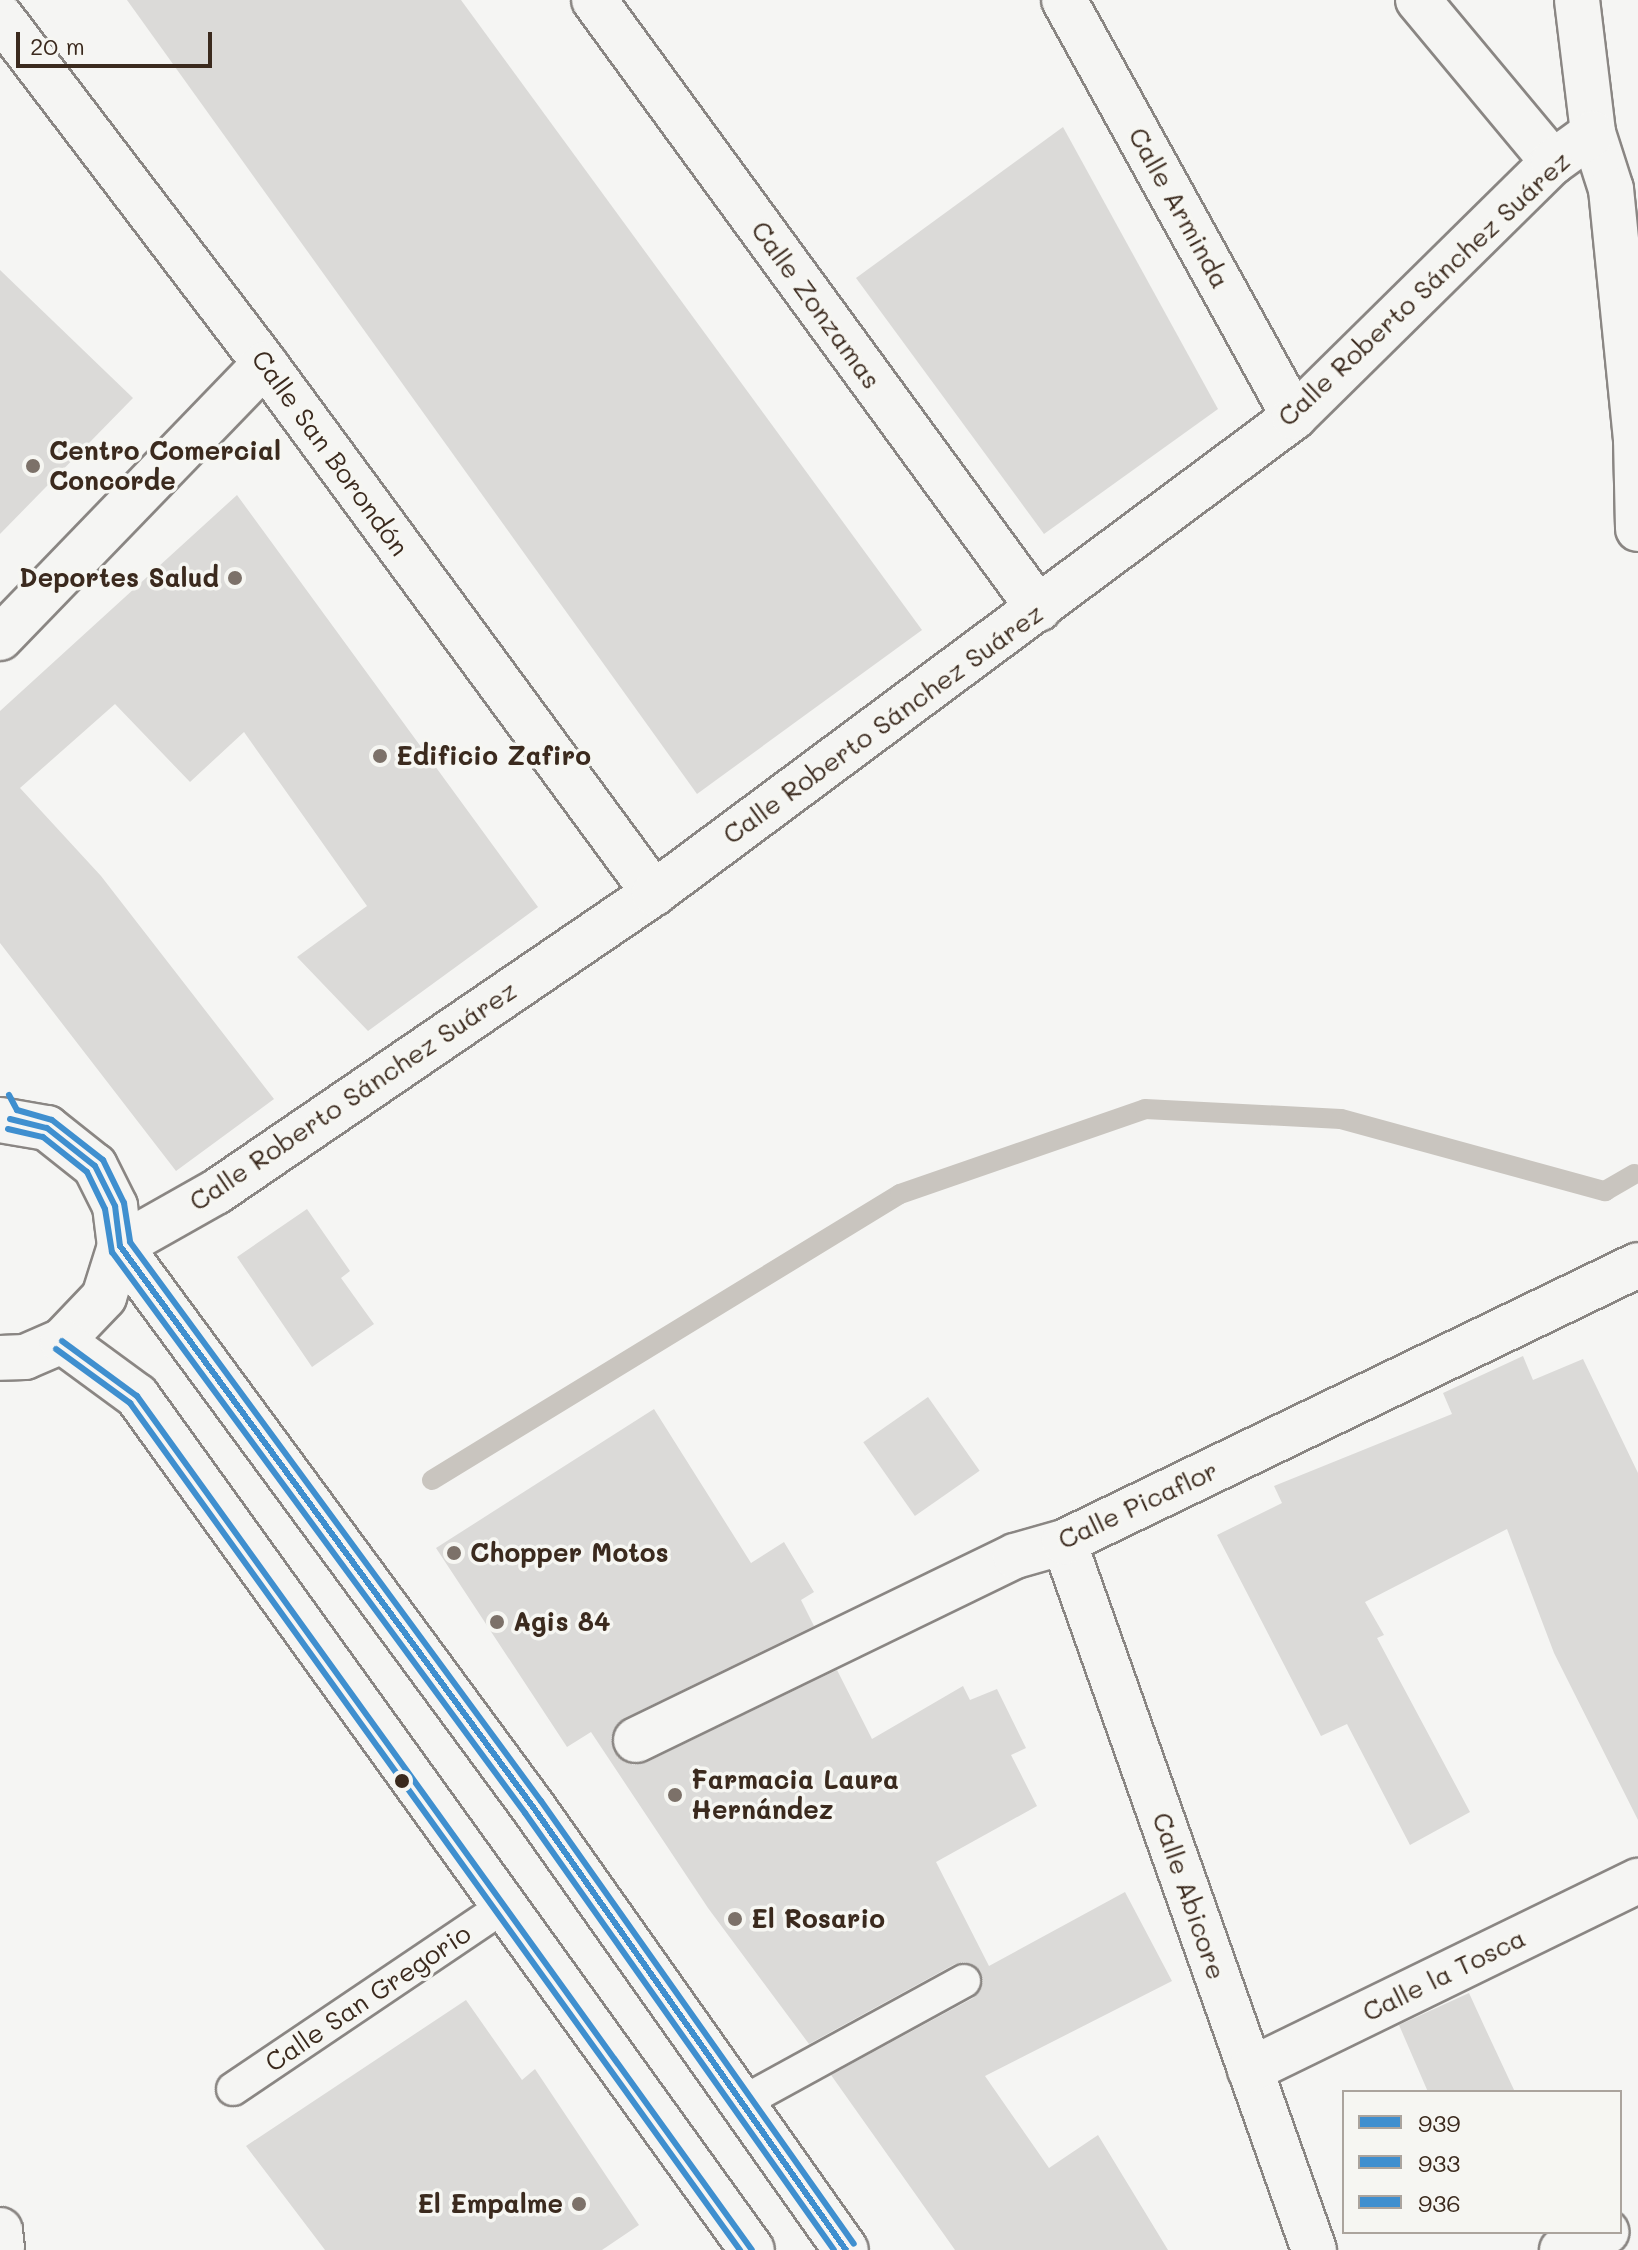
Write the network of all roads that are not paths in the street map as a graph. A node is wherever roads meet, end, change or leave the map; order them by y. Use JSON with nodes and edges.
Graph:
{"nodes":[{"id":1,"x":594,"y":0,"type":"edge"},
{"id":2,"x":1064,"y":0,"type":"edge"},
{"id":3,"x":1577,"y":0,"type":"edge"},
{"id":4,"x":1428,"y":3,"type":"edge"},
{"id":5,"x":0,"y":16,"type":"edge"},
{"id":6,"x":1593,"y":133,"type":"junction"},
{"id":7,"x":1553,"y":162,"type":"junction"},
{"id":8,"x":1625,"y":184,"type":"edge"},
{"id":9,"x":265,"y":364,"type":"junction"},
{"id":10,"x":1294,"y":417,"type":"junction"},
{"id":11,"x":1638,"y":529,"type":"edge"},
{"id":12,"x":1039,"y":609,"type":"junction"},
{"id":13,"x":0,"y":638,"type":"edge"},
{"id":14,"x":654,"y":893,"type":"junction"},
{"id":15,"x":3,"y":1113,"type":"edge"},
{"id":16,"x":120,"y":1246,"type":"junction"},
{"id":17,"x":1638,"y":1265,"type":"edge"},
{"id":18,"x":62,"y":1341,"type":"junction"},
{"id":19,"x":0,"y":1358,"type":"edge"},
{"id":20,"x":1064,"y":1542,"type":"junction"},
{"id":21,"x":636,"y":1740,"type":"dead end"},
{"id":22,"x":1638,"y":1881,"type":"edge"},
{"id":23,"x":503,"y":1907,"type":"junction"},
{"id":24,"x":964,"y":1981,"type":"dead end"},
{"id":25,"x":1250,"y":2070,"type":"junction"},
{"id":26,"x":233,"y":2089,"type":"dead end"},
{"id":27,"x":743,"y":2102,"type":"junction"},
{"id":28,"x":0,"y":2230,"type":"edge"},
{"id":29,"x":1601,"y":2234,"type":"edge"},
{"id":30,"x":2,"y":2250,"type":"edge"},
{"id":31,"x":752,"y":2250,"type":"edge"},
{"id":32,"x":846,"y":2250,"type":"edge"},
{"id":33,"x":1314,"y":2250,"type":"edge"},
{"id":34,"x":1562,"y":2250,"type":"edge"}],
"edges":[{"from":1,"to":12,"type":"street","name":"Calle Zonzamas"},
{"from":2,"to":10,"type":"street","name":"Calle Arminda"},
{"from":3,"to":6,"type":"street"},
{"from":4,"to":7,"type":"street"},
{"from":5,"to":9,"type":"street","name":"Calle San Borondón"},
{"from":6,"to":7,"type":"street","name":"Calle Roberto Sánchez Suárez"},
{"from":6,"to":8,"type":"street"},
{"from":7,"to":10,"type":"street","name":"Calle Roberto Sánchez Suárez"},
{"from":8,"to":11,"type":"street"},
{"from":9,"to":13,"type":"street"},
{"from":9,"to":14,"type":"street","name":"Calle San Borondón"},
{"from":10,"to":12,"type":"street","name":"Calle Roberto Sánchez Suárez"},
{"from":12,"to":14,"type":"street","name":"Calle Roberto Sánchez Suárez"},
{"from":14,"to":16,"type":"street","name":"Calle Roberto Sánchez Suárez"},
{"from":15,"to":16,"type":"street"},
{"from":16,"to":18,"type":"street"},
{"from":16,"to":27,"type":"street"},
{"from":17,"to":20,"type":"street","name":"Calle Picaflor"},
{"from":18,"to":19,"type":"street"},
{"from":18,"to":23,"type":"street"},
{"from":20,"to":21,"type":"street","name":"Calle Picaflor"},
{"from":20,"to":25,"type":"street","name":"Calle Abicore"},
{"from":22,"to":25,"type":"street","name":"Calle la Tosca"},
{"from":23,"to":26,"type":"lane","name":"Calle San Gregorio"},
{"from":23,"to":31,"type":"street"},
{"from":24,"to":27,"type":"lane"},
{"from":25,"to":33,"type":"street","name":"Calle Abicore"},
{"from":27,"to":32,"type":"street"},
{"from":28,"to":30,"type":"street"},
{"from":29,"to":34,"type":"street"}]}
